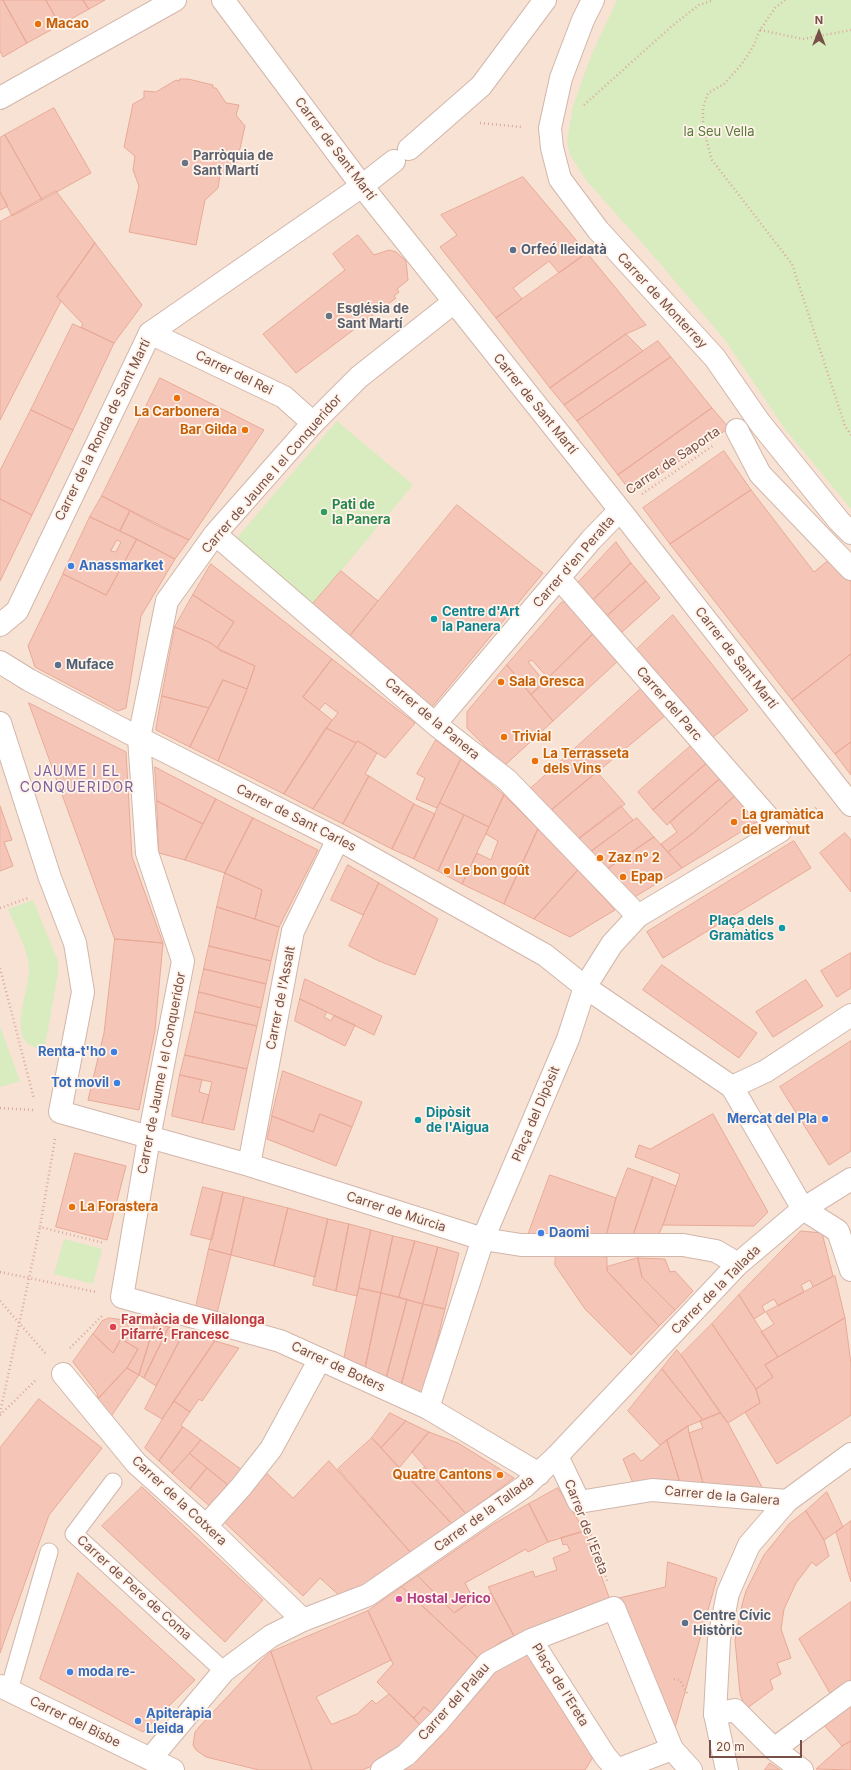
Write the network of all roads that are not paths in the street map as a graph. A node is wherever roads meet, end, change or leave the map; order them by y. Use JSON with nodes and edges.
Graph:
{"nodes":[{"id":1,"x":175,"y":0,"type":"edge"},
{"id":2,"x":222,"y":0,"type":"edge"},
{"id":3,"x":545,"y":0,"type":"edge"},
{"id":4,"x":593,"y":0,"type":"edge"},
{"id":5,"x":0,"y":98,"type":"edge"},
{"id":6,"x":362,"y":186,"type":"junction"},
{"id":7,"x":454,"y":302,"type":"junction"},
{"id":8,"x":150,"y":333,"type":"junction"},
{"id":9,"x":313,"y":423,"type":"junction"},
{"id":10,"x":737,"y":430,"type":"road end"},
{"id":11,"x":620,"y":510,"type":"junction"},
{"id":12,"x":851,"y":533,"type":"edge"},
{"id":13,"x":215,"y":534,"type":"junction"},
{"id":14,"x":851,"y":569,"type":"edge"},
{"id":15,"x":559,"y":578,"type":"junction"},
{"id":16,"x":0,"y":625,"type":"edge"},
{"id":17,"x":0,"y":662,"type":"edge"},
{"id":18,"x":0,"y":723,"type":"edge"},
{"id":19,"x":436,"y":724,"type":"junction"},
{"id":20,"x":139,"y":738,"type":"junction"},
{"id":21,"x":848,"y":795,"type":"edge"},
{"id":22,"x":338,"y":839,"type":"junction"},
{"id":23,"x":638,"y":916,"type":"junction"},
{"id":24,"x":585,"y":987,"type":"junction"},
{"id":25,"x":851,"y":1015,"type":"edge"},
{"id":26,"x":732,"y":1088,"type":"junction"},
{"id":27,"x":149,"y":1138,"type":"junction"},
{"id":28,"x":249,"y":1165,"type":"junction"},
{"id":29,"x":851,"y":1179,"type":"edge"},
{"id":30,"x":803,"y":1209,"type":"junction"},
{"id":31,"x":483,"y":1239,"type":"junction"},
{"id":32,"x":738,"y":1264,"type":"junction"},
{"id":33,"x":851,"y":1270,"type":"edge"},
{"id":34,"x":122,"y":1298,"type":"joint"},
{"id":35,"x":320,"y":1359,"type":"junction"},
{"id":36,"x":63,"y":1374,"type":"road end"},
{"id":37,"x":428,"y":1408,"type":"junction"},
{"id":38,"x":851,"y":1454,"type":"edge"},
{"id":39,"x":557,"y":1456,"type":"junction"},
{"id":40,"x":539,"y":1474,"type":"junction"},
{"id":41,"x":113,"y":1482,"type":"dead end"},
{"id":42,"x":787,"y":1501,"type":"junction"},
{"id":43,"x":579,"y":1502,"type":"joint"},
{"id":44,"x":206,"y":1526,"type":"junction"},
{"id":45,"x":49,"y":1552,"type":"dead end"},
{"id":46,"x":303,"y":1620,"type":"junction"},
{"id":47,"x":531,"y":1640,"type":"junction"},
{"id":48,"x":224,"y":1671,"type":"junction"},
{"id":49,"x":5,"y":1688,"type":"edge"},
{"id":50,"x":851,"y":1692,"type":"edge"},
{"id":51,"x":715,"y":1714,"type":"junction"},
{"id":52,"x":672,"y":1749,"type":"junction"},
{"id":53,"x":774,"y":1749,"type":"junction"},
{"id":54,"x":153,"y":1764,"type":"edge"},
{"id":55,"x":173,"y":1770,"type":"edge"},
{"id":56,"x":382,"y":1770,"type":"edge"},
{"id":57,"x":617,"y":1770,"type":"edge"},
{"id":58,"x":691,"y":1770,"type":"edge"},
{"id":59,"x":727,"y":1770,"type":"edge"},
{"id":60,"x":802,"y":1770,"type":"edge"}],
"edges":[{"from":1,"to":5,"type":"street"},
{"from":2,"to":6,"type":"street","name":"Carrer de Sant Martí"},
{"from":3,"to":6,"type":"street","name":"Carrer de la Ronda de Sant Martí"},
{"from":4,"to":12,"type":"street","name":"Carrer de Monterrey"},
{"from":6,"to":7,"type":"street","name":"Carrer de Sant Martí"},
{"from":6,"to":8,"type":"street","name":"Carrer de la Ronda de Sant Martí"},
{"from":7,"to":9,"type":"street","name":"Carrer de Jaume I el Conqueridor"},
{"from":7,"to":11,"type":"street","name":"Carrer de Sant Martí"},
{"from":8,"to":9,"type":"street","name":"Carrer del Rei"},
{"from":8,"to":16,"type":"street","name":"Carrer de la Ronda de Sant Martí"},
{"from":9,"to":13,"type":"street","name":"Carrer de Jaume I el Conqueridor"},
{"from":10,"to":14,"type":"street"},
{"from":11,"to":15,"type":"street","name":"Carrer d'en Peralta"},
{"from":11,"to":21,"type":"street","name":"Carrer de Sant Martí"},
{"from":13,"to":19,"type":"street","name":"Carrer de la Panera"},
{"from":13,"to":20,"type":"street","name":"Carrer de Jaume I el Conqueridor"},
{"from":15,"to":19,"type":"street","name":"Carrer d'en Peralta"},
{"from":15,"to":23,"type":"street","name":"Carrer del Parc"},
{"from":17,"to":20,"type":"street","name":"Carrer de Sant Carles"},
{"from":18,"to":27,"type":"street","name":"Carrer de Múrcia"},
{"from":19,"to":23,"type":"street","name":"Carrer de la Panera"},
{"from":20,"to":22,"type":"street","name":"Carrer de Sant Carles"},
{"from":20,"to":27,"type":"street","name":"Carrer de Jaume I el Conqueridor"},
{"from":22,"to":24,"type":"street","name":"Carrer de Sant Carles"},
{"from":22,"to":28,"type":"street","name":"Carrer de l'Assalt"},
{"from":23,"to":24,"type":"street"},
{"from":24,"to":26,"type":"street"},
{"from":24,"to":31,"type":"street","name":"Plaça del Dipòsit"},
{"from":25,"to":26,"type":"street"},
{"from":26,"to":30,"type":"street"},
{"from":27,"to":28,"type":"street","name":"Carrer de Múrcia"},
{"from":27,"to":34,"type":"street","name":"Carrer de Jaume I el Conqueridor"},
{"from":28,"to":31,"type":"street","name":"Carrer de Múrcia"},
{"from":29,"to":30,"type":"street"},
{"from":30,"to":32,"type":"street","name":"Carrer de la Tallada"},
{"from":30,"to":33,"type":"street"},
{"from":31,"to":32,"type":"street","name":"Carrer de Múrcia"},
{"from":31,"to":37,"type":"street","name":"Plaça del Dipòsit"},
{"from":32,"to":39,"type":"street","name":"Carrer de la Tallada"},
{"from":34,"to":35,"type":"street","name":"Carrer de Boters"},
{"from":35,"to":37,"type":"street","name":"Carrer de Boters"},
{"from":35,"to":44,"type":"street"},
{"from":36,"to":44,"type":"street","name":"Carrer de la Cotxera"},
{"from":37,"to":40,"type":"street","name":"Carrer de Boters"},
{"from":38,"to":42,"type":"street","name":"Carrer de la Galera"},
{"from":39,"to":40,"type":"street","name":"Carrer de la Tallada"},
{"from":39,"to":43,"type":"street","name":"Carrer de l'Ereta"},
{"from":40,"to":46,"type":"street","name":"Carrer de la Tallada"},
{"from":41,"to":48,"type":"lane","name":"Carrer de Pere de Coma"},
{"from":42,"to":43,"type":"street","name":"Carrer de la Galera"},
{"from":42,"to":51,"type":"street"},
{"from":44,"to":46,"type":"street","name":"Carrer de la Cotxera"},
{"from":45,"to":49,"type":"lane"},
{"from":46,"to":48,"type":"street","name":"Carrer de la Tallada"},
{"from":47,"to":52,"type":"street","name":"Plaça de l'Ereta"},
{"from":47,"to":56,"type":"street","name":"Carrer del Palau"},
{"from":47,"to":57,"type":"street","name":"Plaça de l'Ereta"},
{"from":48,"to":54,"type":"street","name":"Carrer de la Tallada"},
{"from":49,"to":54,"type":"street","name":"Carrer del Bisbe"},
{"from":50,"to":53,"type":"street"},
{"from":51,"to":53,"type":"street"},
{"from":51,"to":59,"type":"street"},
{"from":52,"to":57,"type":"street","name":"Plaça de l'Ereta"},
{"from":52,"to":58,"type":"street","name":"Plaça de l'Ereta"},
{"from":53,"to":60,"type":"street"},
{"from":54,"to":55,"type":"street","name":"Carrer del Bisbe"}]}
